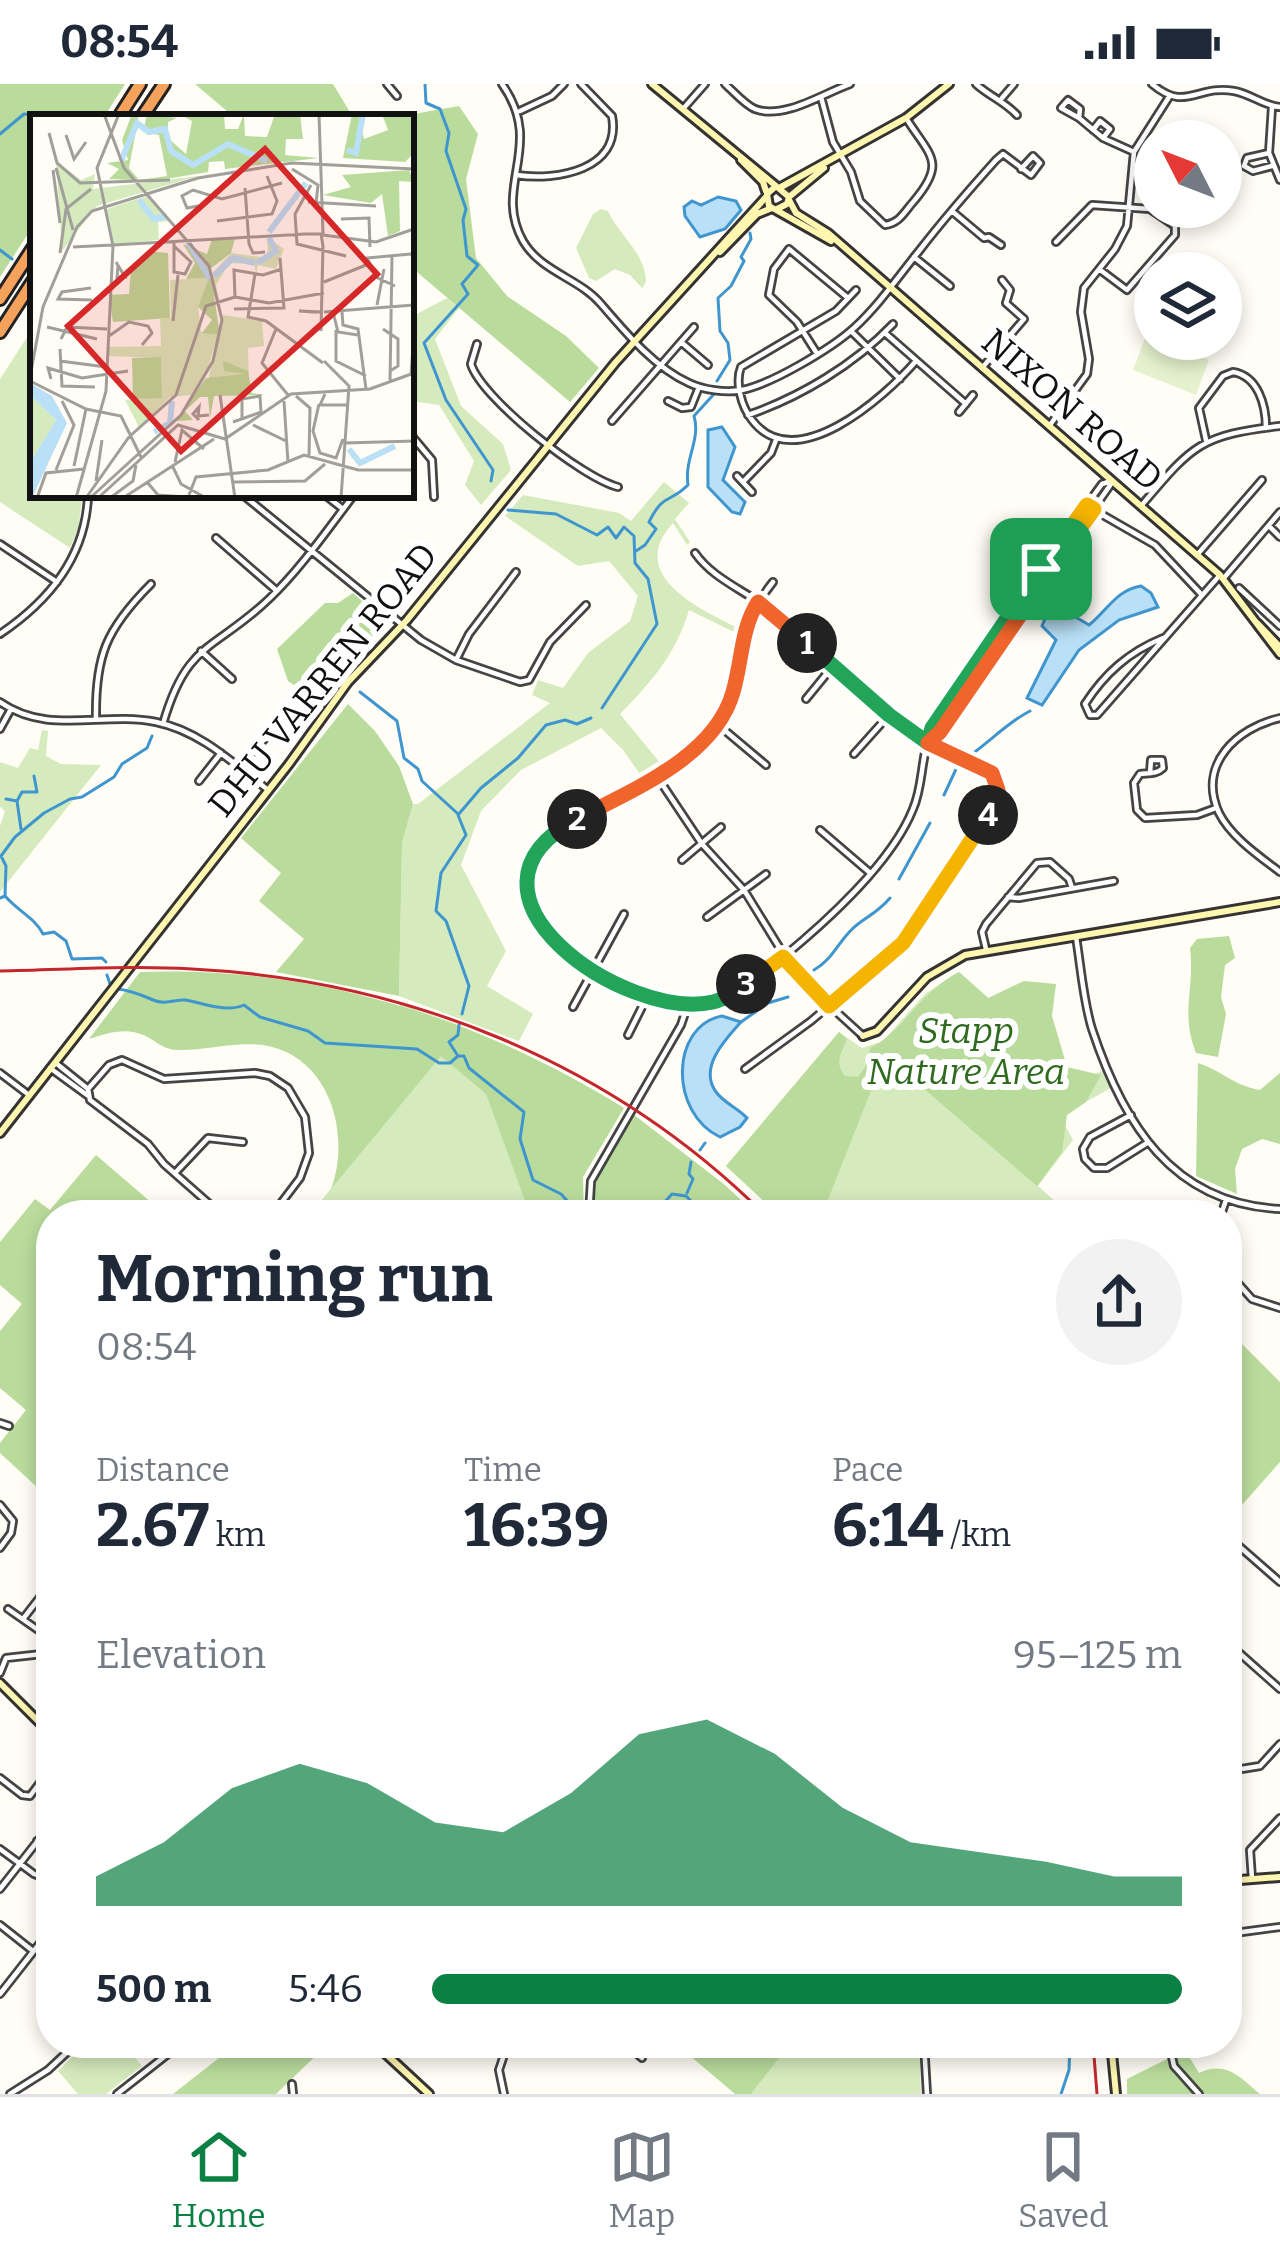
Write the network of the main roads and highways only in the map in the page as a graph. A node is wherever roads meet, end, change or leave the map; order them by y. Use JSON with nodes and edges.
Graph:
{"nodes":[{"id":1,"x":140,"y":84,"type":"edge"},
{"id":2,"x":164,"y":84,"type":"edge"},
{"id":3,"x":652,"y":84,"type":"edge"},
{"id":4,"x":949,"y":84,"type":"edge"},
{"id":5,"x":120,"y":114,"type":"edge"},
{"id":6,"x":144,"y":114,"type":"edge"},
{"id":7,"x":731,"y":148,"type":"junction"},
{"id":8,"x":831,"y":162,"type":"junction"},
{"id":9,"x":778,"y":186,"type":"junction"},
{"id":10,"x":766,"y":195,"type":"junction"},
{"id":11,"x":789,"y":198,"type":"junction"},
{"id":12,"x":775,"y":209,"type":"junction"},
{"id":13,"x":844,"y":249,"type":"junction"},
{"id":14,"x":30,"y":253,"type":"edge"},
{"id":15,"x":699,"y":269,"type":"junction"},
{"id":16,"x":30,"y":286,"type":"edge"},
{"id":17,"x":0,"y":298,"type":"edge"},
{"id":18,"x":0,"y":332,"type":"edge"},
{"id":19,"x":1280,"y":651,"type":"edge"},
{"id":20,"x":1280,"y":902,"type":"edge"},
{"id":21,"x":863,"y":1036,"type":"road end"},
{"id":22,"x":0,"y":1132,"type":"edge"},
{"id":23,"x":0,"y":1683,"type":"edge"},
{"id":24,"x":36,"y":1719,"type":"edge"},
{"id":25,"x":1280,"y":1877,"type":"edge"},
{"id":26,"x":1242,"y":1880,"type":"edge"},
{"id":27,"x":389,"y":2058,"type":"edge"},
{"id":28,"x":1112,"y":2058,"type":"edge"},
{"id":29,"x":423,"y":2092,"type":"edge"},
{"id":30,"x":1116,"y":2094,"type":"edge"}],
"edges":[{"from":1,"to":5,"type":"highway"},
{"from":2,"to":6,"type":"highway"},
{"from":3,"to":7,"type":"main road"},
{"from":4,"to":8,"type":"main road"},
{"from":7,"to":9,"type":"main road"},
{"from":7,"to":10,"type":"main road"},
{"from":8,"to":9,"type":"main road","name":"DHU VARREN ROAD"},
{"from":8,"to":11,"type":"main road","name":"DHU VARREN ROAD"},
{"from":9,"to":10,"type":"main road","name":"DHU VARREN ROAD"},
{"from":9,"to":11,"type":"main road","name":"NIXON ROAD"},
{"from":10,"to":12,"type":"main road"},
{"from":10,"to":15,"type":"main road","name":"DHU VARREN ROAD"},
{"from":11,"to":12,"type":"main road","name":"DHU VARREN ROAD"},
{"from":11,"to":13,"type":"main road","name":"NIXON ROAD"},
{"from":12,"to":13,"type":"main road","name":"NIXON ROAD"},
{"from":12,"to":15,"type":"main road","name":"DHU VARREN ROAD"},
{"from":13,"to":19,"type":"main road","name":"NIXON ROAD"},
{"from":14,"to":17,"type":"highway"},
{"from":15,"to":22,"type":"main road","name":"DHU VARREN ROAD"},
{"from":16,"to":18,"type":"highway"},
{"from":20,"to":21,"type":"main road"},
{"from":23,"to":24,"type":"main road"},
{"from":25,"to":26,"type":"main road"},
{"from":27,"to":29,"type":"main road"},
{"from":28,"to":30,"type":"main road"}]}
